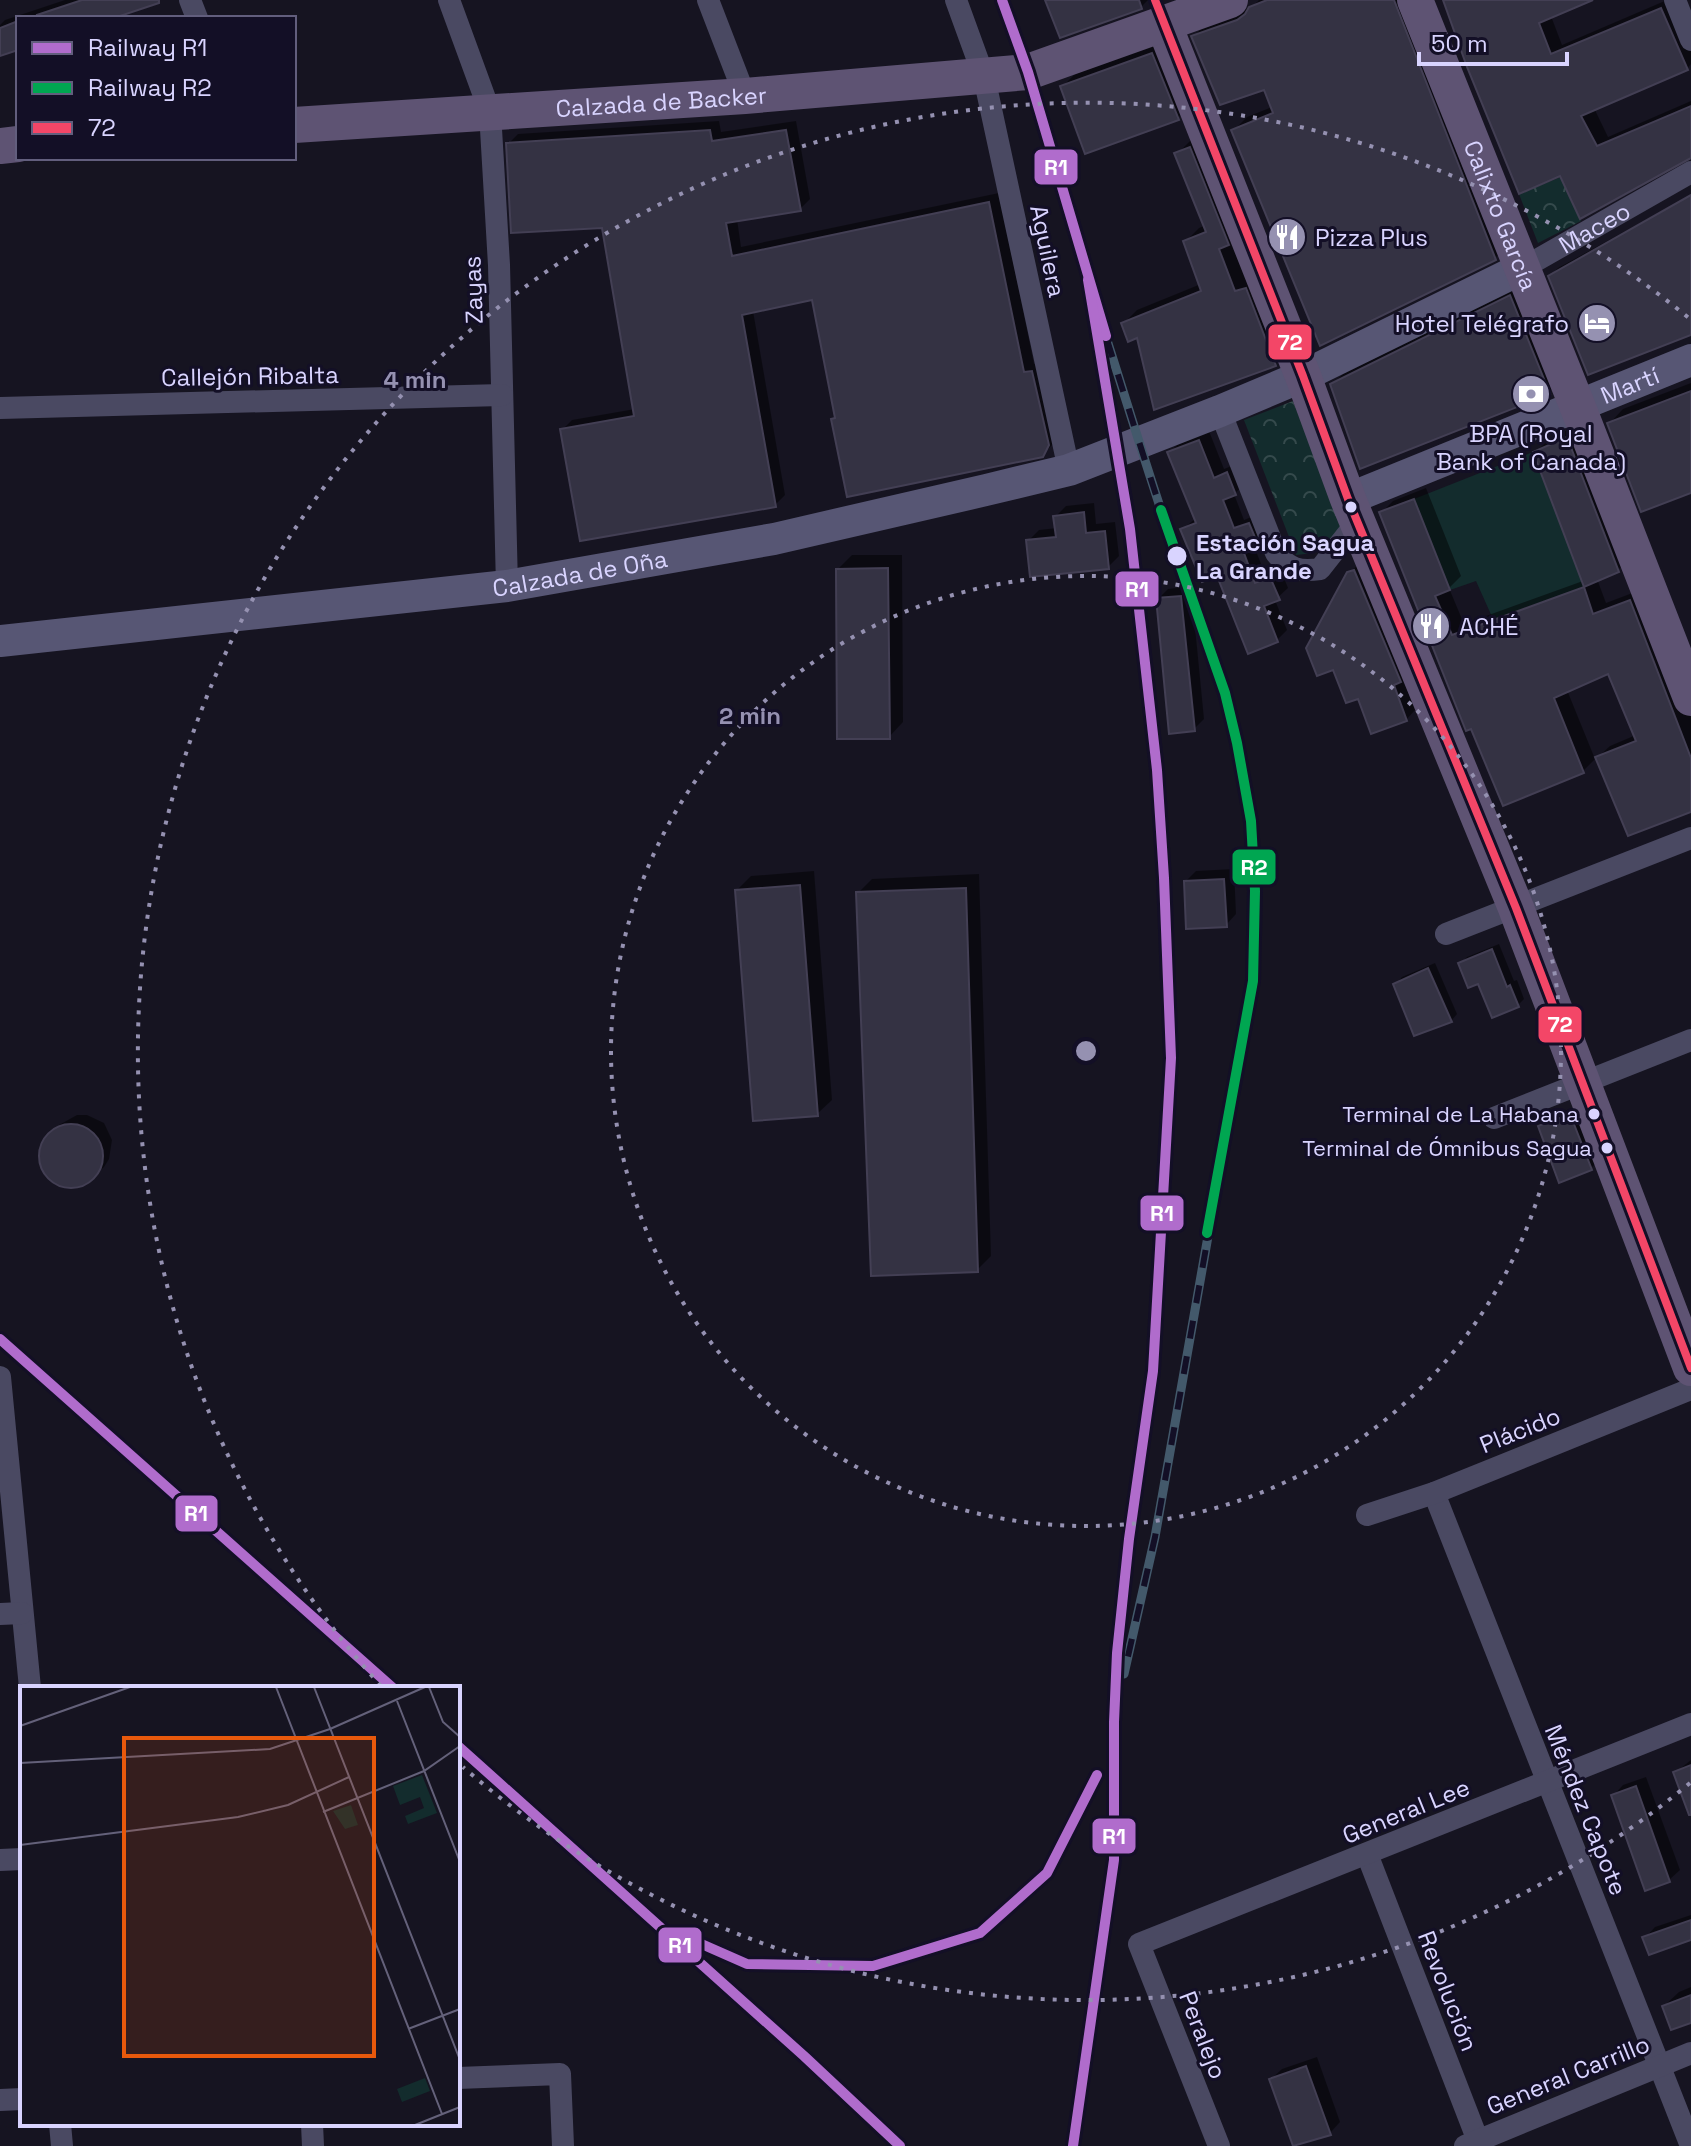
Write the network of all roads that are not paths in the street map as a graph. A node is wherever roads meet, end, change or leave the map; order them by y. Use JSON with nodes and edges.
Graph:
{"nodes":[{"id":1,"x":449,"y":0,"type":"edge"},
{"id":2,"x":708,"y":0,"type":"edge"},
{"id":3,"x":956,"y":0,"type":"edge"},
{"id":4,"x":1230,"y":0,"type":"edge"},
{"id":5,"x":1415,"y":0,"type":"edge"},
{"id":6,"x":1675,"y":0,"type":"edge"},
{"id":7,"x":1159,"y":13,"type":"edge"},
{"id":8,"x":1691,"y":40,"type":"edge"},
{"id":9,"x":984,"y":77,"type":"junction"},
{"id":10,"x":745,"y":96,"type":"junction"},
{"id":11,"x":490,"y":112,"type":"junction"},
{"id":12,"x":296,"y":125,"type":"edge"},
{"id":13,"x":1691,"y":172,"type":"edge"},
{"id":14,"x":1523,"y":268,"type":"junction"},
{"id":15,"x":1691,"y":360,"type":"edge"},
{"id":16,"x":1303,"y":376,"type":"junction"},
{"id":17,"x":502,"y":395,"type":"junction"},
{"id":18,"x":1577,"y":405,"type":"junction"},
{"id":19,"x":0,"y":408,"type":"edge"},
{"id":20,"x":1220,"y":411,"type":"junction"},
{"id":21,"x":1149,"y":440,"type":"joint"},
{"id":22,"x":1069,"y":470,"type":"junction"},
{"id":23,"x":1359,"y":525,"type":"junction"},
{"id":24,"x":507,"y":586,"type":"junction"},
{"id":25,"x":0,"y":641,"type":"edge"},
{"id":26,"x":1691,"y":698,"type":"edge"},
{"id":27,"x":1691,"y":838,"type":"edge"},
{"id":28,"x":1516,"y":908,"type":"junction"},
{"id":29,"x":1446,"y":934,"type":"dead end"},
{"id":30,"x":1691,"y":1040,"type":"edge"},
{"id":31,"x":1583,"y":1082,"type":"junction"},
{"id":32,"x":1494,"y":1118,"type":"dead end"},
{"id":33,"x":1691,"y":1368,"type":"edge"},
{"id":34,"x":0,"y":1377,"type":"edge"},
{"id":35,"x":0,"y":1389,"type":"edge"},
{"id":36,"x":1691,"y":1389,"type":"edge"},
{"id":37,"x":1434,"y":1493,"type":"junction"},
{"id":38,"x":1367,"y":1515,"type":"dead end"},
{"id":39,"x":11,"y":1614,"type":"edge"},
{"id":40,"x":29,"y":1686,"type":"edge"},
{"id":41,"x":1691,"y":1724,"type":"edge"},
{"id":42,"x":1548,"y":1783,"type":"junction"},
{"id":43,"x":1367,"y":1854,"type":"junction"},
{"id":44,"x":20,"y":1859,"type":"edge"},
{"id":45,"x":0,"y":1860,"type":"edge"},
{"id":46,"x":1139,"y":1944,"type":"joint"},
{"id":47,"x":1691,"y":2053,"type":"edge"},
{"id":48,"x":1659,"y":2066,"type":"junction"},
{"id":49,"x":460,"y":2078,"type":"edge"},
{"id":50,"x":20,"y":2099,"type":"edge"},
{"id":51,"x":0,"y":2100,"type":"edge"},
{"id":52,"x":60,"y":2126,"type":"edge"},
{"id":53,"x":312,"y":2126,"type":"edge"},
{"id":54,"x":1474,"y":2144,"type":"edge"},
{"id":55,"x":62,"y":2146,"type":"edge"},
{"id":56,"x":313,"y":2146,"type":"edge"},
{"id":57,"x":563,"y":2146,"type":"edge"},
{"id":58,"x":1219,"y":2146,"type":"edge"},
{"id":59,"x":1691,"y":2146,"type":"edge"}],
"edges":[{"from":1,"to":11,"type":"street","name":"Zayas"},
{"from":2,"to":10,"type":"street"},
{"from":3,"to":9,"type":"street","name":"Aguilera"},
{"from":4,"to":7,"type":"main road","name":"Calzada de Backer"},
{"from":5,"to":14,"type":"main road","name":"Calixto García"},
{"from":6,"to":8,"type":"street"},
{"from":7,"to":9,"type":"main road","name":"Calzada de Backer"},
{"from":7,"to":16,"type":"main road"},
{"from":9,"to":10,"type":"main road","name":"Calzada de Backer"},
{"from":9,"to":22,"type":"street","name":"Aguilera"},
{"from":10,"to":11,"type":"main road","name":"Calzada de Backer"},
{"from":11,"to":12,"type":"main road","name":"Calzada de Backer"},
{"from":11,"to":17,"type":"street","name":"Zayas"},
{"from":13,"to":14,"type":"street","name":"Maceo"},
{"from":14,"to":16,"type":"street","name":"Maceo"},
{"from":14,"to":18,"type":"main road","name":"Calixto García"},
{"from":15,"to":18,"type":"street","name":"Martí"},
{"from":16,"to":20,"type":"street","name":"Maceo"},
{"from":16,"to":23,"type":"main road"},
{"from":17,"to":19,"type":"street","name":"Callejón Ribalta"},
{"from":17,"to":24,"type":"street","name":"Zayas"},
{"from":18,"to":23,"type":"street","name":"Martí"},
{"from":18,"to":26,"type":"main road","name":"Calixto García"},
{"from":20,"to":21,"type":"street","name":"Maceo"},
{"from":20,"to":23,"type":"street"},
{"from":21,"to":22,"type":"street","name":"Calzada de Oña"},
{"from":22,"to":24,"type":"street","name":"Calzada de Oña"},
{"from":23,"to":28,"type":"main road"},
{"from":24,"to":25,"type":"street","name":"Calzada de Oña"},
{"from":27,"to":28,"type":"street"},
{"from":28,"to":29,"type":"street"},
{"from":28,"to":31,"type":"main road"},
{"from":30,"to":31,"type":"street"},
{"from":31,"to":32,"type":"street"},
{"from":31,"to":33,"type":"main road"},
{"from":34,"to":35,"type":"street"},
{"from":35,"to":39,"type":"street"},
{"from":36,"to":37,"type":"street","name":"Plácido"},
{"from":37,"to":38,"type":"street","name":"Plácido"},
{"from":37,"to":42,"type":"street","name":"Méndez Capote"},
{"from":39,"to":40,"type":"street"},
{"from":41,"to":42,"type":"street","name":"General Lee"},
{"from":42,"to":43,"type":"street","name":"General Lee"},
{"from":42,"to":48,"type":"street","name":"Méndez Capote"},
{"from":43,"to":46,"type":"street","name":"General Lee"},
{"from":43,"to":54,"type":"street","name":"Revolución"},
{"from":44,"to":45,"type":"street"},
{"from":46,"to":58,"type":"street","name":"Peralejo"},
{"from":47,"to":48,"type":"street","name":"General Carrillo"},
{"from":48,"to":54,"type":"street","name":"General Carrillo"},
{"from":48,"to":59,"type":"street","name":"Méndez Capote"},
{"from":49,"to":57,"type":"street"},
{"from":50,"to":51,"type":"street"},
{"from":52,"to":55,"type":"street"},
{"from":53,"to":56,"type":"street"}]}
